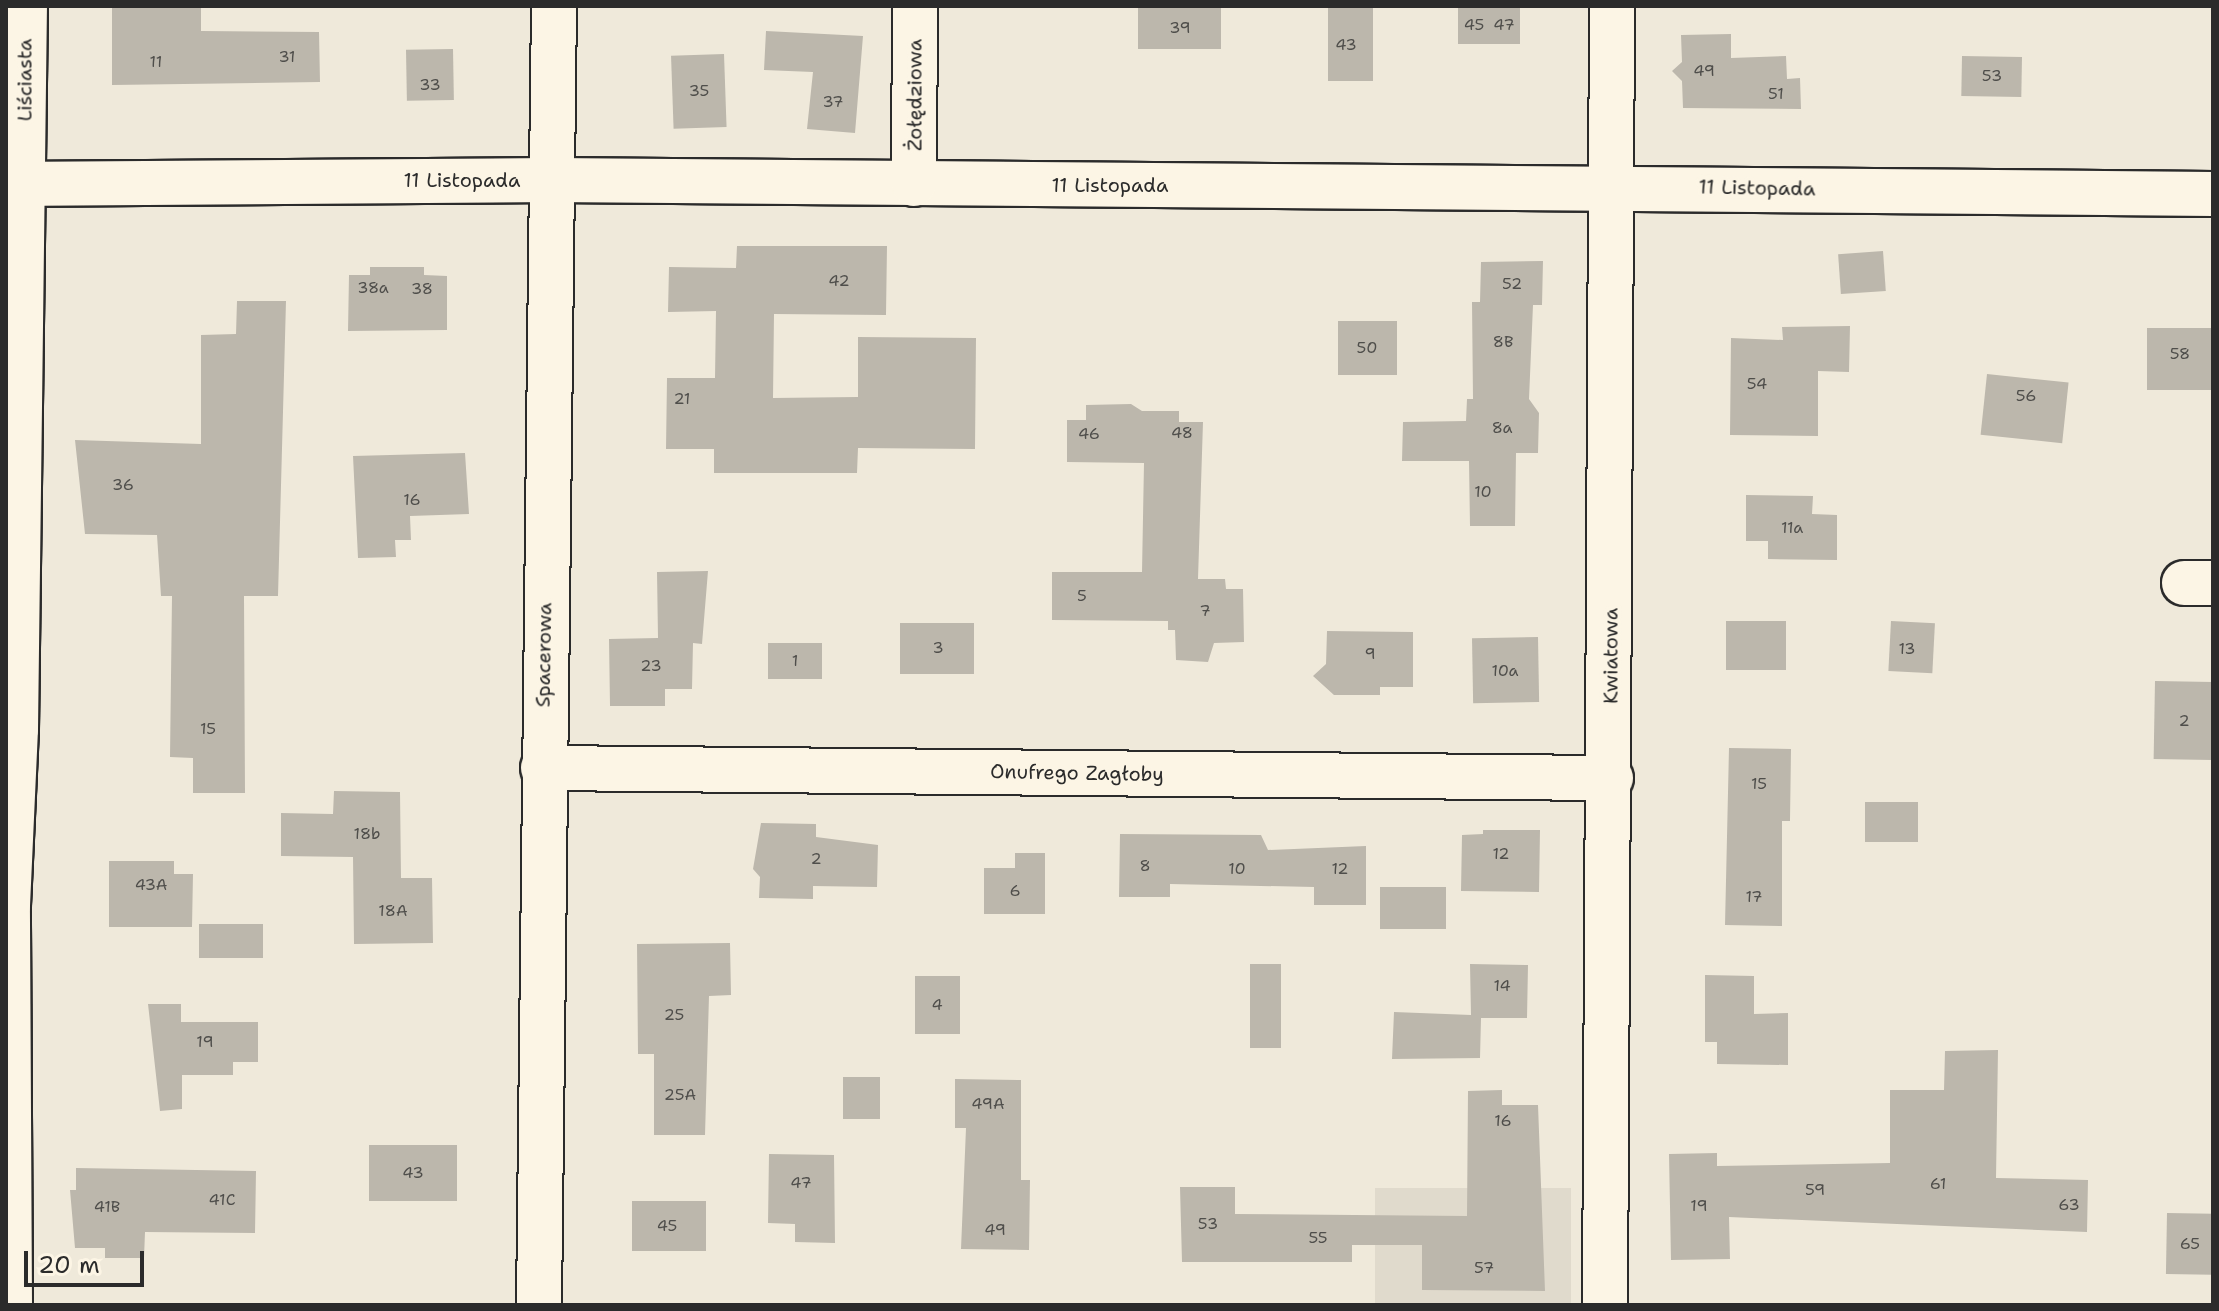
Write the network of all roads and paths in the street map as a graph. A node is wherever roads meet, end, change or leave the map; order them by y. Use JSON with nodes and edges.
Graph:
{"nodes":[{"id":1,"x":25,"y":6,"type":"edge"},
{"id":2,"x":554,"y":6,"type":"edge"},
{"id":3,"x":915,"y":6,"type":"edge"},
{"id":4,"x":1612,"y":6,"type":"edge"},
{"id":5,"x":552,"y":180,"type":"junction"},
{"id":6,"x":15,"y":184,"type":"edge"},
{"id":7,"x":914,"y":184,"type":"junction"},
{"id":8,"x":1611,"y":186,"type":"junction"},
{"id":9,"x":2213,"y":194,"type":"edge"},
{"id":10,"x":543,"y":768,"type":"junction"},
{"id":11,"x":1611,"y":778,"type":"junction"},
{"id":12,"x":10,"y":1305,"type":"edge"},
{"id":13,"x":539,"y":1305,"type":"edge"},
{"id":14,"x":1605,"y":1305,"type":"edge"}],
"edges":[{"from":1,"to":6,"type":"street","name":"Liściasta"},
{"from":2,"to":5,"type":"street","name":"Spacerowa"},
{"from":3,"to":7,"type":"street","name":"Żołędziowa"},
{"from":4,"to":8,"type":"street","name":"Kwiatowa"},
{"from":5,"to":6,"type":"street","name":"11 Listopada"},
{"from":5,"to":7,"type":"street","name":"11 Listopada"},
{"from":5,"to":10,"type":"street","name":"Spacerowa"},
{"from":6,"to":12,"type":"street","name":"Liściasta"},
{"from":7,"to":8,"type":"street","name":"11 Listopada"},
{"from":8,"to":9,"type":"street","name":"11 Listopada"},
{"from":8,"to":11,"type":"street","name":"Kwiatowa"},
{"from":10,"to":11,"type":"street","name":"Onufrego Zagłoby"},
{"from":10,"to":13,"type":"street","name":"Spacerowa"},
{"from":11,"to":14,"type":"street","name":"Kwiatowa"}]}
